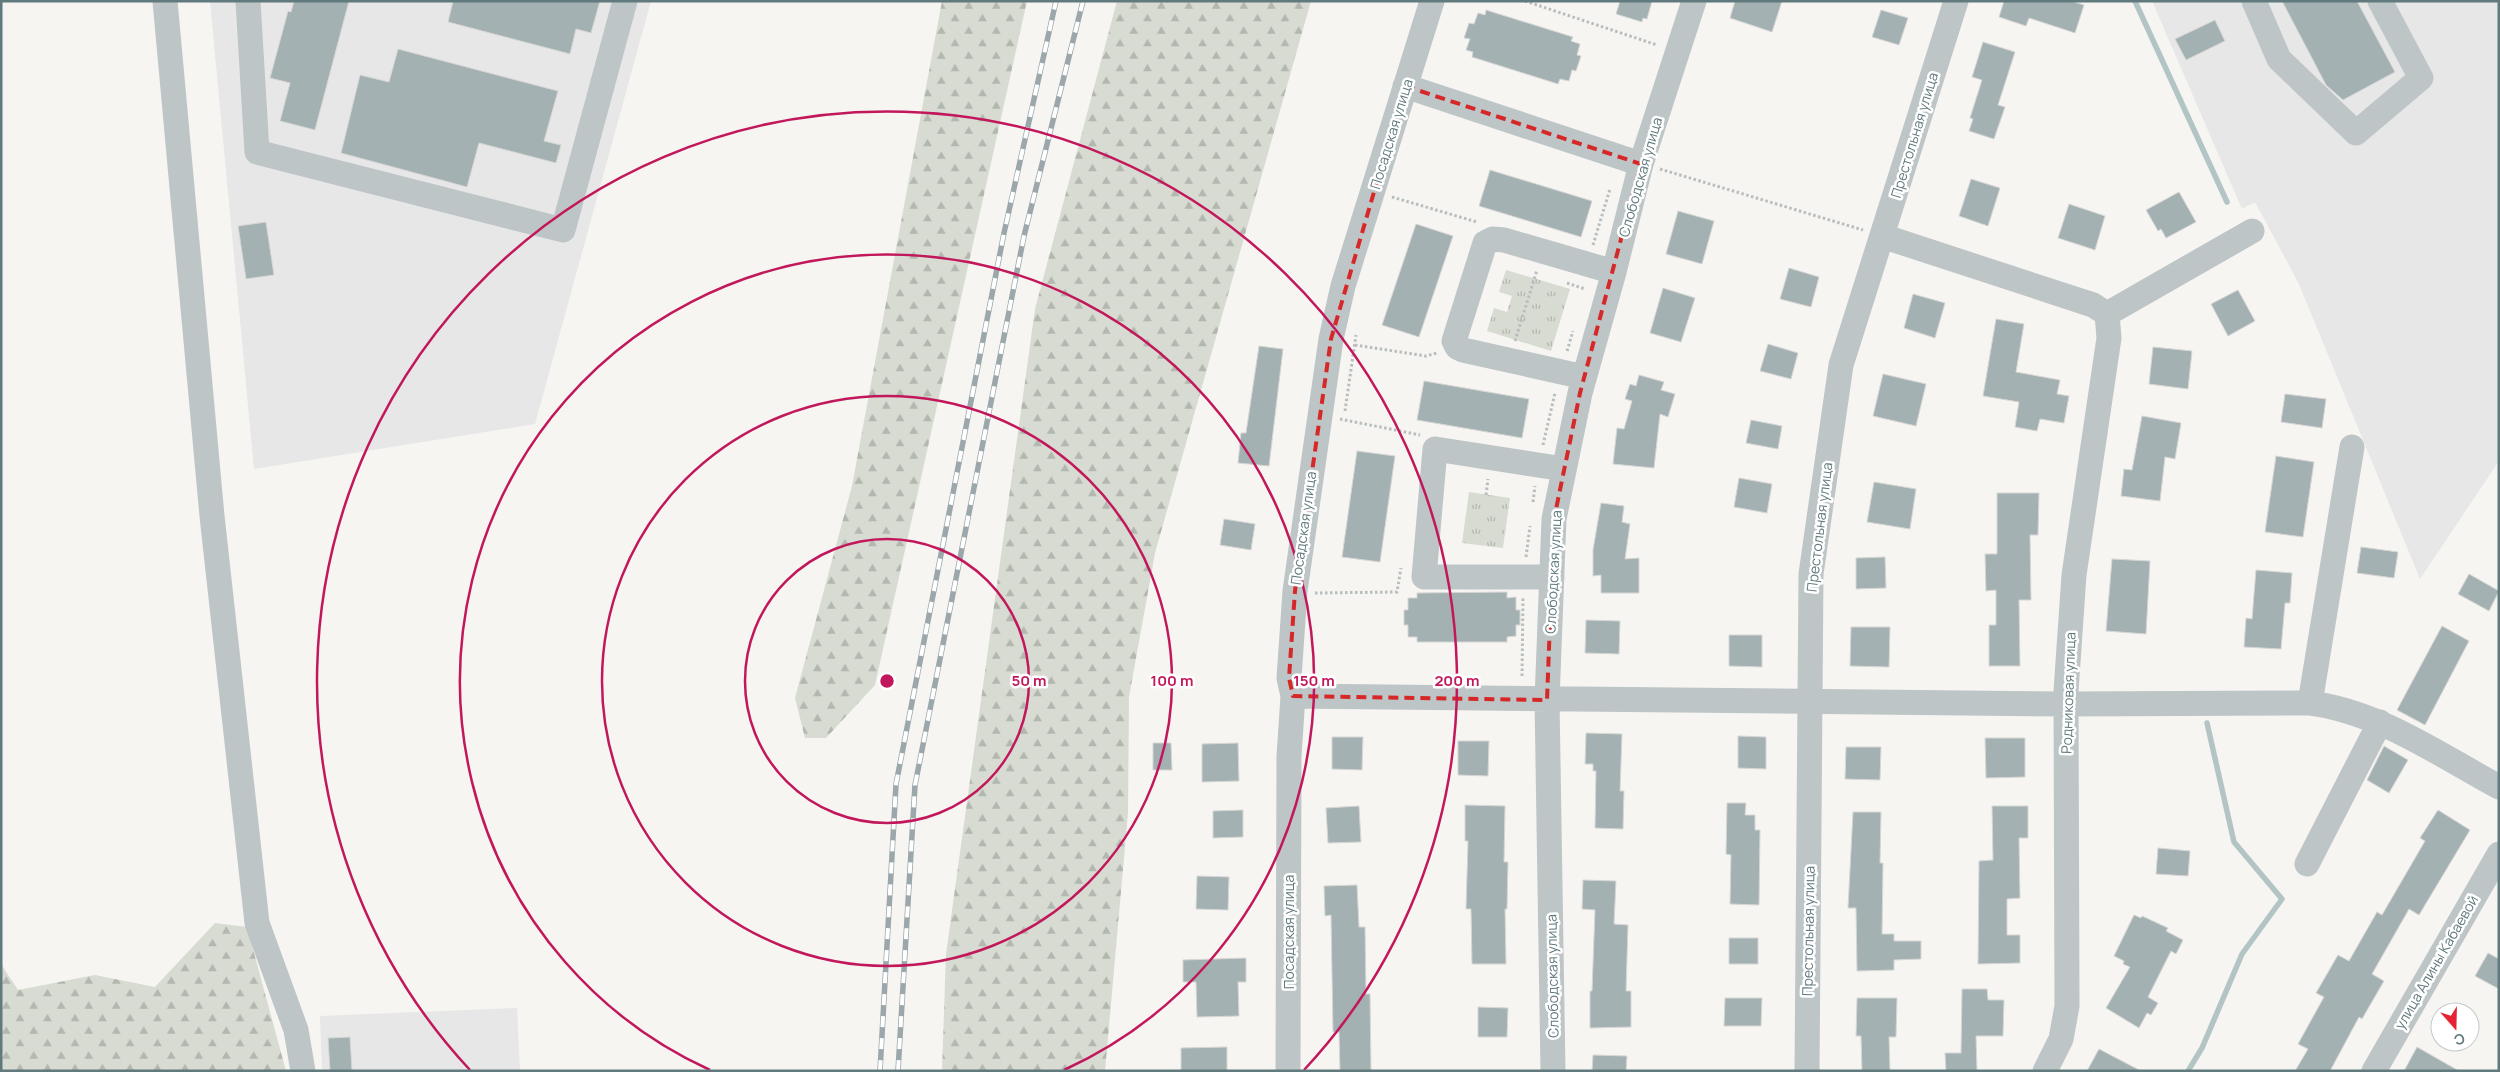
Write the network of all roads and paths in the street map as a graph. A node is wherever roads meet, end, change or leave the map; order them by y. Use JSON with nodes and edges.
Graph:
{"nodes":[{"id":1,"x":165,"y":1,"type":"edge"},
{"id":2,"x":248,"y":1,"type":"edge"},
{"id":3,"x":625,"y":1,"type":"edge"},
{"id":4,"x":1432,"y":1,"type":"edge"},
{"id":5,"x":1525,"y":1,"type":"edge"},
{"id":6,"x":1694,"y":1,"type":"edge"},
{"id":7,"x":1956,"y":1,"type":"edge"},
{"id":8,"x":2254,"y":1,"type":"edge"},
{"id":9,"x":2380,"y":1,"type":"edge"},
{"id":10,"x":1679,"y":51,"type":"junction"},
{"id":11,"x":1405,"y":86,"type":"junction"},
{"id":12,"x":1641,"y":164,"type":"junction"},
{"id":13,"x":1394,"y":188,"type":"dead end"},
{"id":14,"x":1389,"y":206,"type":"dead end"},
{"id":15,"x":2252,"y":231,"type":"dead end"},
{"id":16,"x":1882,"y":236,"type":"junction"},
{"id":17,"x":1543,"y":252,"type":"junction"},
{"id":18,"x":1614,"y":272,"type":"junction"},
{"id":19,"x":2107,"y":314,"type":"junction"},
{"id":20,"x":1356,"y":327,"type":"dead end"},
{"id":21,"x":1331,"y":339,"type":"junction"},
{"id":22,"x":1355,"y":345,"type":"junction"},
{"id":23,"x":1457,"y":347,"type":"junction"},
{"id":24,"x":1509,"y":360,"type":"junction"},
{"id":25,"x":1584,"y":377,"type":"junction"},
{"id":26,"x":1319,"y":415,"type":"junction"},
{"id":27,"x":1344,"y":420,"type":"junction"},
{"id":28,"x":1342,"y":429,"type":"dead end"},
{"id":29,"x":1421,"y":445,"type":"dead end"},
{"id":30,"x":2352,"y":448,"type":"dead end"},
{"id":31,"x":1564,"y":469,"type":"junction"},
{"id":32,"x":1402,"y":562,"type":"dead end"},
{"id":33,"x":1552,"y":578,"type":"junction"},
{"id":34,"x":1318,"y":584,"type":"dead end"},
{"id":35,"x":1309,"y":596,"type":"junction"},
{"id":36,"x":1293,"y":696,"type":"junction"},
{"id":37,"x":1547,"y":700,"type":"junction"},
{"id":38,"x":1811,"y":700,"type":"junction"},
{"id":39,"x":2310,"y":702,"type":"junction"},
{"id":40,"x":2066,"y":704,"type":"junction"},
{"id":41,"x":2380,"y":722,"type":"junction"},
{"id":42,"x":2499,"y":787,"type":"edge"},
{"id":43,"x":2499,"y":854,"type":"edge"},
{"id":44,"x":2307,"y":864,"type":"dead end"},
{"id":45,"x":303,"y":1071,"type":"edge"},
{"id":46,"x":1288,"y":1071,"type":"edge"},
{"id":47,"x":1553,"y":1071,"type":"edge"},
{"id":48,"x":1807,"y":1071,"type":"edge"},
{"id":49,"x":2045,"y":1071,"type":"edge"},
{"id":50,"x":2374,"y":1071,"type":"edge"}],
"edges":[{"from":1,"to":45,"type":"street"},
{"from":2,"to":3,"type":"street"},
{"from":4,"to":11,"type":"street","name":"Посадская улица"},
{"from":5,"to":10,"type":"path"},
{"from":6,"to":10,"type":"street","name":"Слободская улица"},
{"from":7,"to":16,"type":"street","name":"Престольная улица"},
{"from":8,"to":9,"type":"street"},
{"from":10,"to":12,"type":"street","name":"Слободская улица"},
{"from":11,"to":12,"type":"street"},
{"from":11,"to":21,"type":"street","name":"Посадская улица"},
{"from":12,"to":16,"type":"path"},
{"from":12,"to":18,"type":"street","name":"Слободская улица"},
{"from":13,"to":14,"type":"path"},
{"from":15,"to":19,"type":"street"},
{"from":16,"to":19,"type":"street"},
{"from":16,"to":38,"type":"street","name":"Престольная улица"},
{"from":17,"to":18,"type":"street"},
{"from":17,"to":23,"type":"street"},
{"from":17,"to":24,"type":"path"},
{"from":18,"to":25,"type":"street","name":"Слободская улица"},
{"from":19,"to":40,"type":"street","name":"Родниковая улица"},
{"from":20,"to":22,"type":"path"},
{"from":21,"to":22,"type":"path"},
{"from":21,"to":26,"type":"street","name":"Посадская улица"},
{"from":22,"to":23,"type":"path"},
{"from":22,"to":27,"type":"path"},
{"from":23,"to":24,"type":"street"},
{"from":24,"to":25,"type":"street"},
{"from":25,"to":31,"type":"street","name":"Слободская улица"},
{"from":26,"to":27,"type":"path"},
{"from":26,"to":35,"type":"street","name":"Посадская улица"},
{"from":27,"to":28,"type":"path"},
{"from":27,"to":29,"type":"path"},
{"from":30,"to":39,"type":"street"},
{"from":31,"to":33,"type":"street","name":"Слободская улица"},
{"from":31,"to":33,"type":"street"},
{"from":32,"to":35,"type":"path"},
{"from":33,"to":37,"type":"street","name":"Слободская улица"},
{"from":34,"to":35,"type":"path"},
{"from":35,"to":36,"type":"street","name":"Посадская улица"},
{"from":36,"to":37,"type":"street"},
{"from":36,"to":46,"type":"street","name":"Посадская улица"},
{"from":37,"to":38,"type":"street"},
{"from":37,"to":47,"type":"street","name":"Слободская улица"},
{"from":38,"to":40,"type":"street"},
{"from":38,"to":48,"type":"street","name":"Престольная улица"},
{"from":39,"to":40,"type":"street"},
{"from":39,"to":41,"type":"street"},
{"from":40,"to":49,"type":"street","name":"Родниковая улица"},
{"from":41,"to":42,"type":"street"},
{"from":41,"to":44,"type":"street"},
{"from":43,"to":50,"type":"street","name":"улица Алины Кабаевой"}]}
